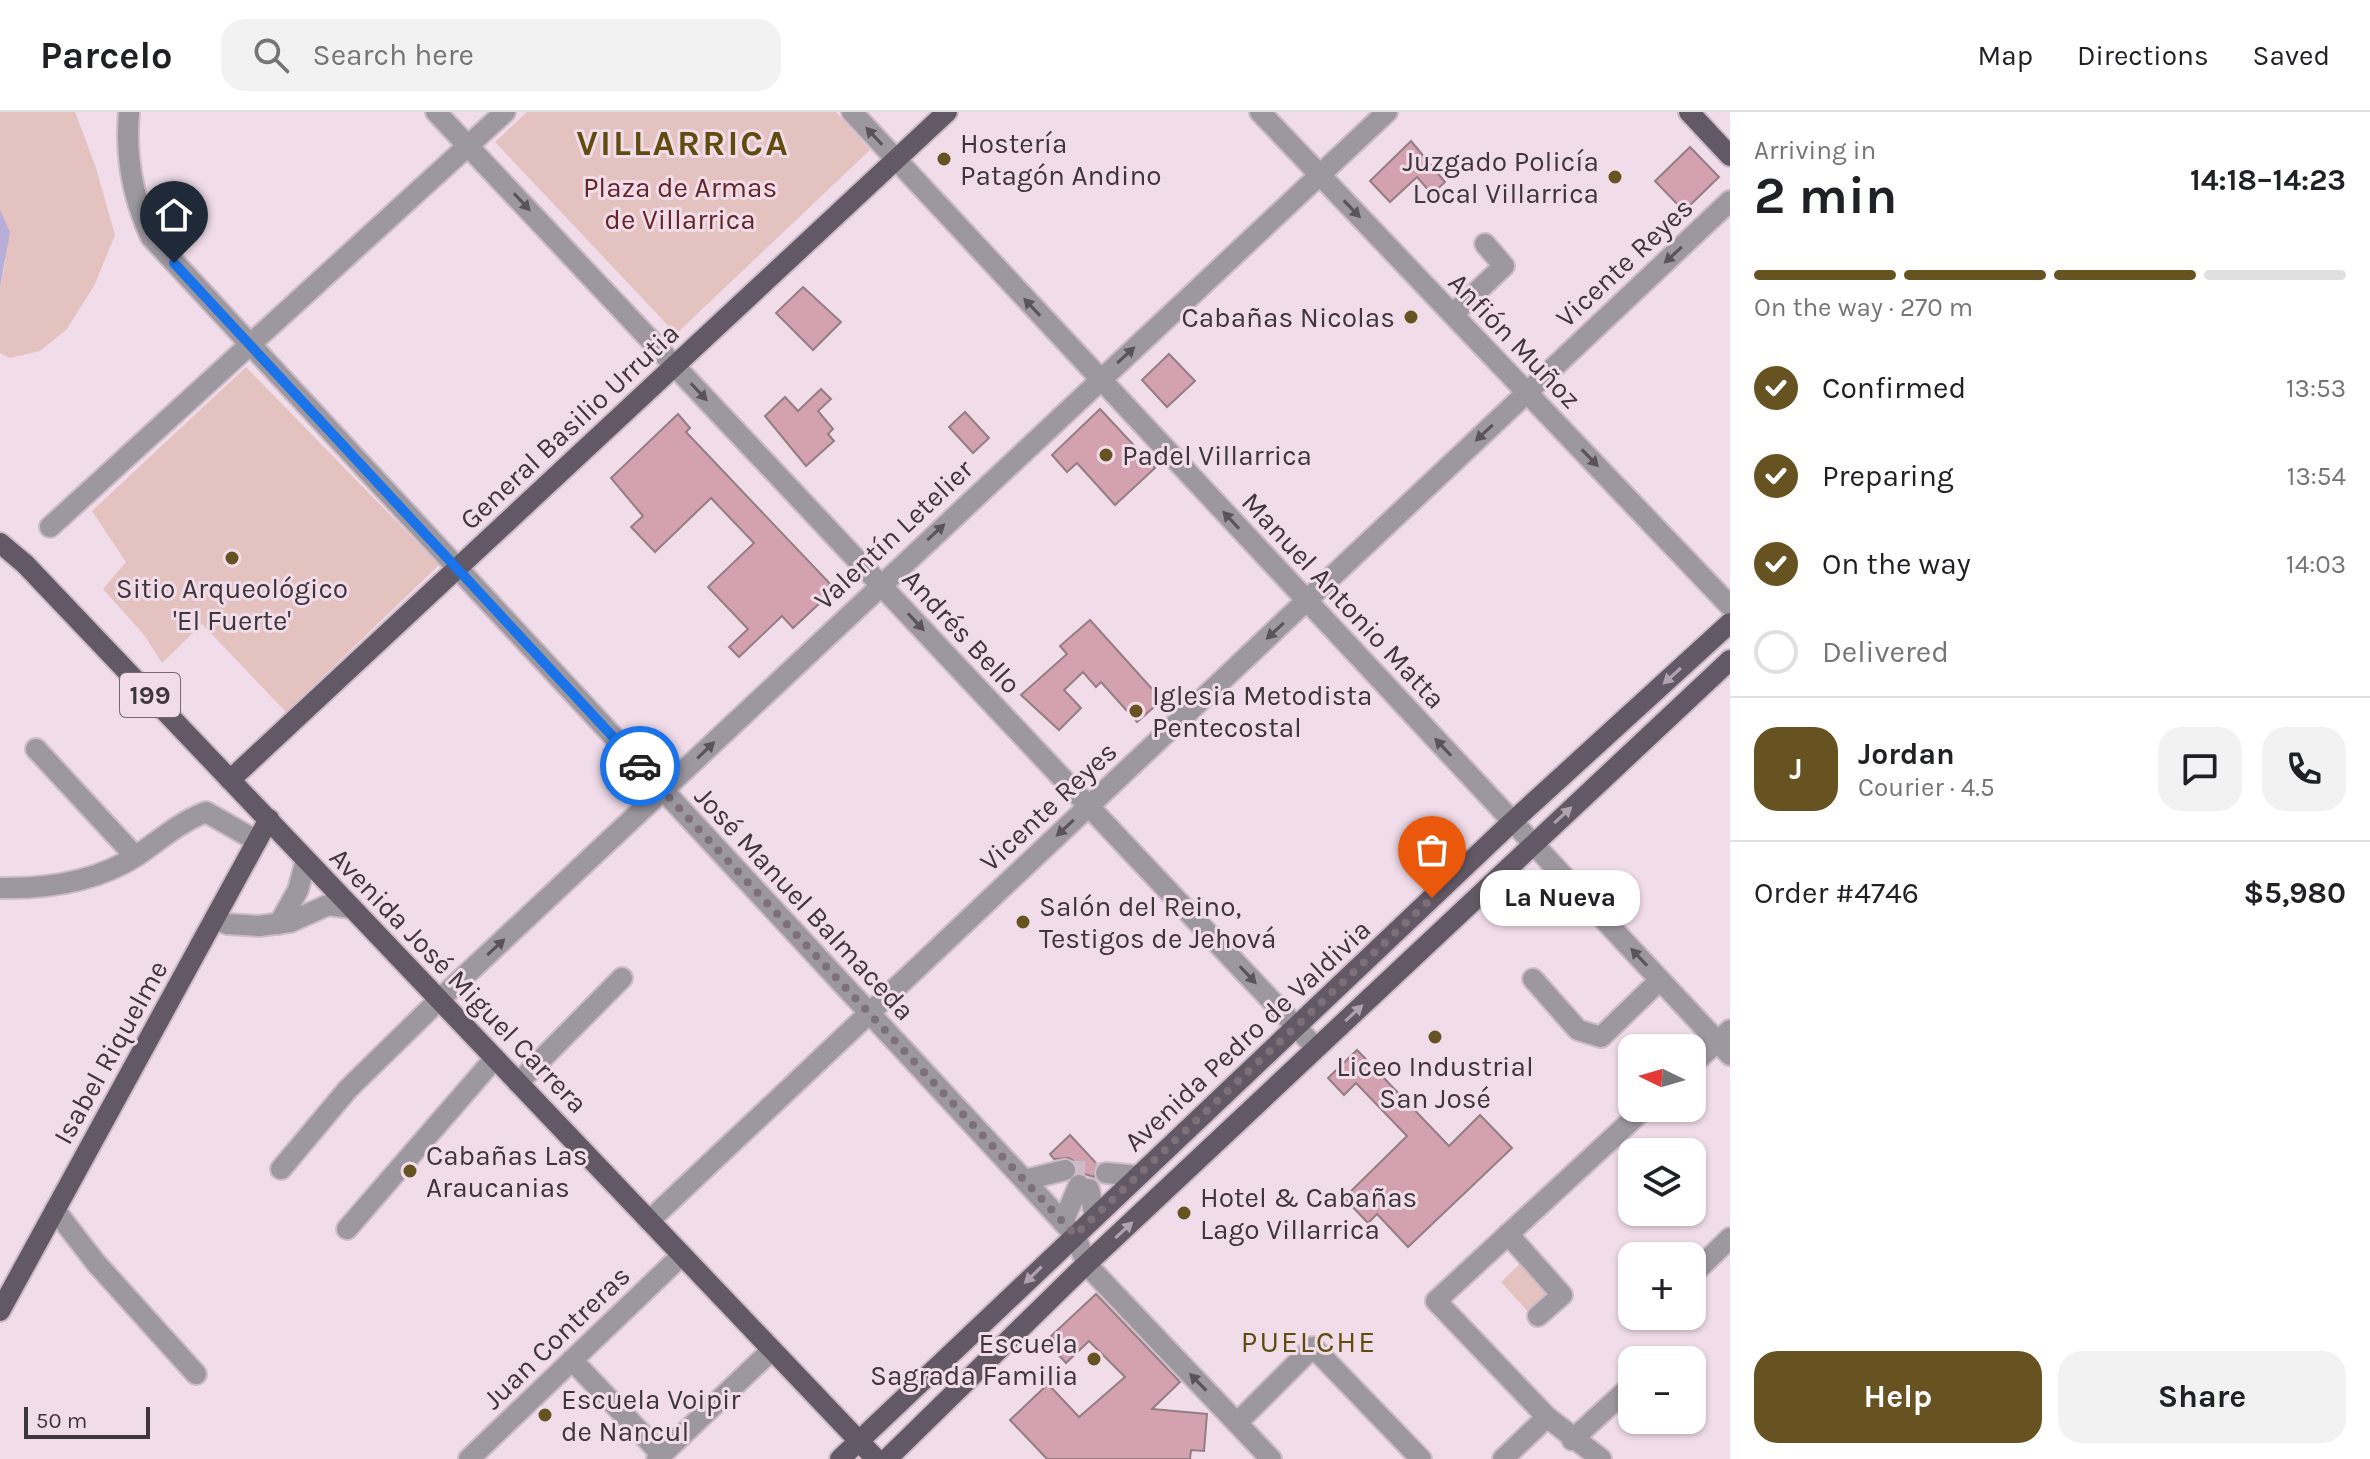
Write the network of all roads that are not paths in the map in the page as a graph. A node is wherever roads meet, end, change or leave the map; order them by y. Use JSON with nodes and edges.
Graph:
{"nodes":[{"id":1,"x":129,"y":112,"type":"edge"},
{"id":2,"x":436,"y":112,"type":"edge"},
{"id":3,"x":505,"y":112,"type":"edge"},
{"id":4,"x":852,"y":112,"type":"edge"},
{"id":5,"x":947,"y":112,"type":"edge"},
{"id":6,"x":1260,"y":112,"type":"edge"},
{"id":7,"x":1387,"y":112,"type":"edge"},
{"id":8,"x":1689,"y":112,"type":"edge"},
{"id":9,"x":469,"y":145,"type":"junction"},
{"id":10,"x":1730,"y":156,"type":"edge"},
{"id":11,"x":895,"y":160,"type":"junction"},
{"id":12,"x":1320,"y":175,"type":"junction"},
{"id":13,"x":1730,"y":201,"type":"edge"},
{"id":14,"x":1485,"y":244,"type":"dead end"},
{"id":15,"x":1453,"y":314,"type":"junction"},
{"id":16,"x":249,"y":346,"type":"junction"},
{"id":17,"x":674,"y":365,"type":"junction"},
{"id":18,"x":1099,"y":379,"type":"junction"},
{"id":19,"x":1527,"y":392,"type":"junction"},
{"id":20,"x":50,"y":527,"type":"dead end"},
{"id":21,"x":0,"y":543,"type":"edge"},
{"id":22,"x":457,"y":570,"type":"junction"},
{"id":23,"x":880,"y":584,"type":"junction"},
{"id":24,"x":1307,"y":601,"type":"junction"},
{"id":25,"x":1730,"y":606,"type":"edge"},
{"id":26,"x":1730,"y":623,"type":"edge"},
{"id":27,"x":1730,"y":660,"type":"edge"},
{"id":28,"x":36,"y":749,"type":"dead end"},
{"id":29,"x":230,"y":780,"type":"junction"},
{"id":30,"x":663,"y":791,"type":"junction"},
{"id":31,"x":1089,"y":806,"type":"junction"},
{"id":32,"x":269,"y":819,"type":"junction"},
{"id":33,"x":1512,"y":822,"type":"junction"},
{"id":34,"x":257,"y":841,"type":"junction"},
{"id":35,"x":1533,"y":843,"type":"junction"},
{"id":36,"x":135,"y":856,"type":"junction"},
{"id":37,"x":306,"y":860,"type":"junction"},
{"id":38,"x":0,"y":888,"type":"edge"},
{"id":39,"x":352,"y":908,"type":"junction"},
{"id":40,"x":215,"y":918,"type":"junction"},
{"id":41,"x":279,"y":924,"type":"junction"},
{"id":42,"x":622,"y":978,"type":"dead end"},
{"id":43,"x":1533,"y":979,"type":"dead end"},
{"id":44,"x":1660,"y":980,"type":"junction"},
{"id":45,"x":439,"y":1000,"type":"junction"},
{"id":46,"x":869,"y":1013,"type":"junction"},
{"id":47,"x":1297,"y":1027,"type":"junction"},
{"id":48,"x":1726,"y":1042,"type":"edge"},
{"id":49,"x":1316,"y":1048,"type":"junction"},
{"id":50,"x":1706,"y":1056,"type":"edge"},
{"id":51,"x":495,"y":1058,"type":"junction"},
{"id":52,"x":518,"y":1083,"type":"junction"},
{"id":53,"x":1630,"y":1122,"type":"edge"},
{"id":54,"x":281,"y":1169,"type":"dead end"},
{"id":55,"x":1106,"y":1173,"type":"tunnel mouth"},
{"id":56,"x":1138,"y":1176,"type":"junction"},
{"id":57,"x":1025,"y":1180,"type":"junction"},
{"id":58,"x":1077,"y":1182,"type":"junction"},
{"id":59,"x":55,"y":1210,"type":"junction"},
{"id":60,"x":1095,"y":1217,"type":"junction"},
{"id":61,"x":649,"y":1221,"type":"junction"},
{"id":62,"x":1069,"y":1228,"type":"junction"},
{"id":63,"x":347,"y":1229,"type":"dead end"},
{"id":64,"x":1508,"y":1234,"type":"junction"},
{"id":65,"x":1730,"y":1238,"type":"edge"},
{"id":66,"x":682,"y":1255,"type":"junction"},
{"id":67,"x":1706,"y":1261,"type":"edge"},
{"id":68,"x":1087,"y":1265,"type":"junction"},
{"id":69,"x":0,"y":1311,"type":"edge"},
{"id":70,"x":1538,"y":1316,"type":"dead end"},
{"id":71,"x":772,"y":1350,"type":"junction"},
{"id":72,"x":572,"y":1360,"type":"junction"},
{"id":73,"x":196,"y":1374,"type":"dead end"},
{"id":74,"x":1618,"y":1398,"type":"edge"},
{"id":75,"x":1547,"y":1417,"type":"junction"},
{"id":76,"x":1237,"y":1423,"type":"junction"},
{"id":77,"x":1572,"y":1440,"type":"junction"},
{"id":78,"x":859,"y":1441,"type":"junction"},
{"id":79,"x":482,"y":1455,"type":"edge"},
{"id":80,"x":660,"y":1457,"type":"edge"},
{"id":81,"x":840,"y":1459,"type":"edge"},
{"id":82,"x":876,"y":1459,"type":"edge"},
{"id":83,"x":887,"y":1459,"type":"edge"},
{"id":84,"x":1271,"y":1459,"type":"edge"},
{"id":85,"x":1421,"y":1459,"type":"edge"},
{"id":86,"x":1503,"y":1459,"type":"edge"},
{"id":87,"x":1601,"y":1459,"type":"edge"}],
"edges":[{"from":1,"to":16,"type":"street","name":"José Manuel Balmaceda"},
{"from":2,"to":9,"type":"street","name":"Andrés Bello"},
{"from":3,"to":9,"type":"street"},
{"from":11,"to":4,"type":"street","name":"Manuel Antonio Matta","one_way":true},
{"from":5,"to":11,"type":"main road","name":"General Basilio Urrutia"},
{"from":6,"to":12,"type":"street","name":"Anfión Muñoz"},
{"from":7,"to":12,"type":"street","name":"Valentín Letelier"},
{"from":8,"to":10,"type":"main road"},
{"from":9,"to":16,"type":"street"},
{"from":9,"to":17,"type":"street","name":"Andrés Bello","one_way":true},
{"from":11,"to":17,"type":"main road","name":"General Basilio Urrutia"},
{"from":18,"to":11,"type":"street","name":"Manuel Antonio Matta","one_way":true},
{"from":12,"to":15,"type":"street","name":"Anfión Muñoz","one_way":true},
{"from":18,"to":12,"type":"street","name":"Valentín Letelier","one_way":true},
{"from":13,"to":19,"type":"street","name":"Vicente Reyes","one_way":true},
{"from":14,"to":15,"type":"street"},
{"from":15,"to":19,"type":"street","name":"Anfión Muñoz"},
{"from":16,"to":20,"type":"street"},
{"from":16,"to":22,"type":"street","name":"José Manuel Balmaceda"},
{"from":17,"to":22,"type":"main road","name":"General Basilio Urrutia"},
{"from":17,"to":23,"type":"street","name":"Andrés Bello","one_way":true},
{"from":23,"to":18,"type":"street","name":"Valentín Letelier","one_way":true},
{"from":24,"to":18,"type":"street","name":"Manuel Antonio Matta","one_way":true},
{"from":19,"to":24,"type":"street","name":"Vicente Reyes","one_way":true},
{"from":19,"to":25,"type":"street","name":"Anfión Muñoz","one_way":true},
{"from":21,"to":29,"type":"main road","name":"Avenida José Miguel Carrera","number":"199"},
{"from":22,"to":29,"type":"main road","name":"General Basilio Urrutia"},
{"from":22,"to":30,"type":"street","name":"José Manuel Balmaceda"},
{"from":30,"to":23,"type":"street","name":"Valentín Letelier","one_way":true},
{"from":23,"to":31,"type":"street","name":"Andrés Bello","one_way":true},
{"from":24,"to":31,"type":"street","name":"Vicente Reyes","one_way":true},
{"from":33,"to":24,"type":"street","name":"Manuel Antonio Matta","one_way":true},
{"from":26,"to":33,"type":"main road","name":"Avenida Pedro de Valdivia","one_way":true},
{"from":35,"to":27,"type":"main road","name":"Avenida Pedro de Valdivia","one_way":true},
{"from":28,"to":36,"type":"street"},
{"from":29,"to":32,"type":"main road","name":"Avenida José Miguel Carrera"},
{"from":45,"to":30,"type":"street","name":"Valentín Letelier","one_way":true},
{"from":30,"to":46,"type":"street","name":"José Manuel Balmaceda"},
{"from":31,"to":46,"type":"street","name":"Vicente Reyes","one_way":true},
{"from":31,"to":47,"type":"street","name":"Andrés Bello","one_way":true},
{"from":32,"to":34,"type":"main road","name":"Isabel Riquelme"},
{"from":32,"to":37,"type":"main road","name":"Avenida José Miguel Carrera"},
{"from":33,"to":35,"type":"street","name":"Manuel Antonio Matta"},
{"from":33,"to":47,"type":"main road","name":"Avenida Pedro de Valdivia"},
{"from":34,"to":36,"type":"street"},
{"from":34,"to":40,"type":"main road","name":"Isabel Riquelme"},
{"from":44,"to":35,"type":"street","name":"Manuel Antonio Matta","one_way":true},
{"from":49,"to":35,"type":"main road","name":"Avenida Pedro de Valdivia","one_way":true},
{"from":36,"to":38,"type":"street"},
{"from":37,"to":39,"type":"main road","name":"Avenida José Miguel Carrera"},
{"from":37,"to":41,"type":"street"},
{"from":39,"to":41,"type":"street"},
{"from":39,"to":45,"type":"main road","name":"Avenida José Miguel Carrera"},
{"from":40,"to":41,"type":"street"},
{"from":40,"to":59,"type":"main road","name":"Isabel Riquelme"},
{"from":42,"to":52,"type":"street"},
{"from":43,"to":44,"type":"street"},
{"from":44,"to":48,"type":"street","name":"Manuel Antonio Matta"},
{"from":45,"to":51,"type":"main road","name":"Avenida José Miguel Carrera"},
{"from":45,"to":54,"type":"street","name":"Valentín Letelier"},
{"from":46,"to":57,"type":"street","name":"José Manuel Balmaceda"},
{"from":46,"to":61,"type":"street","name":"Vicente Reyes"},
{"from":47,"to":49,"type":"street","name":"Andrés Bello"},
{"from":47,"to":56,"type":"main road","name":"Avenida Pedro de Valdivia"},
{"from":48,"to":50,"type":"street"},
{"from":68,"to":49,"type":"main road","name":"Avenida Pedro de Valdivia","one_way":true},
{"from":51,"to":52,"type":"main road","name":"Avenida José Miguel Carrera"},
{"from":51,"to":63,"type":"street"},
{"from":52,"to":61,"type":"main road","name":"Avenida José Miguel Carrera"},
{"from":53,"to":64,"type":"street"},
{"from":55,"to":56,"type":"street"},
{"from":56,"to":60,"type":"main road","name":"Avenida Pedro de Valdivia"},
{"from":57,"to":58,"type":"street"},
{"from":57,"to":62,"type":"street","name":"José Manuel Balmaceda"},
{"from":58,"to":60,"type":"street"},
{"from":58,"to":62,"type":"street"},
{"from":59,"to":69,"type":"main road","name":"Isabel Riquelme"},
{"from":59,"to":73,"type":"street"},
{"from":60,"to":62,"type":"main road","name":"Avenida Pedro de Valdivia"},
{"from":61,"to":66,"type":"main road","name":"Avenida José Miguel Carrera"},
{"from":62,"to":68,"type":"street","name":"José Manuel Balmaceda"},
{"from":62,"to":78,"type":"main road","name":"Avenida Pedro de Valdivia","one_way":true},
{"from":64,"to":70,"type":"street"},
{"from":64,"to":75,"type":"street"},
{"from":65,"to":67,"type":"street"},
{"from":66,"to":71,"type":"main road","name":"Avenida José Miguel Carrera"},
{"from":66,"to":72,"type":"street","name":"Juan Contreras"},
{"from":76,"to":68,"type":"street","name":"José Manuel Balmaceda","one_way":true},
{"from":68,"to":83,"type":"main road","name":"Avenida Pedro de Valdivia"},
{"from":71,"to":78,"type":"main road","name":"Avenida José Miguel Carrera"},
{"from":71,"to":80,"type":"street"},
{"from":72,"to":79,"type":"street","name":"Juan Contreras"},
{"from":72,"to":80,"type":"street"},
{"from":74,"to":77,"type":"street"},
{"from":75,"to":77,"type":"street"},
{"from":75,"to":86,"type":"street"},
{"from":76,"to":84,"type":"street","name":"José Manuel Balmaceda"},
{"from":76,"to":85,"type":"street"},
{"from":77,"to":87,"type":"street"},
{"from":78,"to":81,"type":"main road","name":"Avenida Pedro de Valdivia"},
{"from":78,"to":82,"type":"main road","name":"Avenida José Miguel Carrera"}]}
